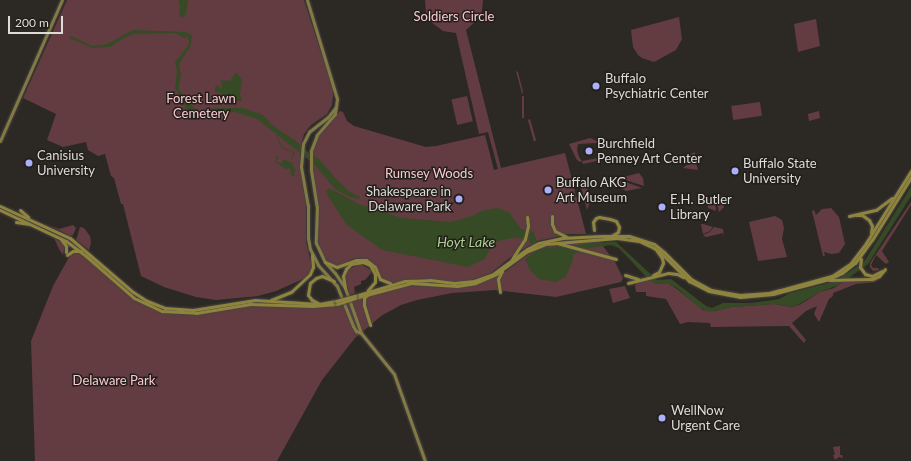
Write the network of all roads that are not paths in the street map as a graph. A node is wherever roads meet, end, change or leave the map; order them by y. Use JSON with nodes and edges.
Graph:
{"nodes":[{"id":1,"x":62,"y":0,"type":"edge"},
{"id":2,"x":308,"y":0,"type":"edge"},
{"id":3,"x":336,"y":107,"type":"junction"},
{"id":4,"x":0,"y":141,"type":"edge"},
{"id":5,"x":911,"y":171,"type":"edge"},
{"id":6,"x":911,"y":177,"type":"edge"},
{"id":7,"x":897,"y":194,"type":"junction"},
{"id":8,"x":0,"y":206,"type":"edge"},
{"id":9,"x":0,"y":210,"type":"edge"},
{"id":10,"x":20,"y":210,"type":"dead end"},
{"id":11,"x":552,"y":216,"type":"dead end"},
{"id":12,"x":527,"y":217,"type":"dead end"},
{"id":13,"x":31,"y":219,"type":"junction"},
{"id":14,"x":16,"y":222,"type":"dead end"},
{"id":15,"x":31,"y":224,"type":"junction"},
{"id":16,"x":594,"y":230,"type":"dead end"},
{"id":17,"x":610,"y":236,"type":"junction"},
{"id":18,"x":59,"y":237,"type":"junction"},
{"id":19,"x":574,"y":237,"type":"junction"},
{"id":20,"x":870,"y":238,"type":"junction"},
{"id":21,"x":550,"y":242,"type":"junction"},
{"id":22,"x":540,"y":244,"type":"junction"},
{"id":23,"x":532,"y":247,"type":"junction"},
{"id":24,"x":654,"y":248,"type":"junction"},
{"id":25,"x":81,"y":251,"type":"junction"},
{"id":26,"x":864,"y":252,"type":"junction"},
{"id":27,"x":312,"y":255,"type":"junction"},
{"id":28,"x":616,"y":259,"type":"dead end"},
{"id":29,"x":511,"y":260,"type":"junction"},
{"id":30,"x":325,"y":262,"type":"junction"},
{"id":31,"x":505,"y":268,"type":"junction"},
{"id":32,"x":625,"y":275,"type":"dead end"},
{"id":33,"x":656,"y":275,"type":"junction"},
{"id":34,"x":644,"y":278,"type":"junction"},
{"id":35,"x":334,"y":281,"type":"junction"},
{"id":36,"x":689,"y":281,"type":"junction"},
{"id":37,"x":823,"y":281,"type":"junction"},
{"id":38,"x":396,"y":283,"type":"junction"},
{"id":39,"x":628,"y":283,"type":"dead end"},
{"id":40,"x":345,"y":288,"type":"junction"},
{"id":41,"x":500,"y":292,"type":"dead end"},
{"id":42,"x":363,"y":293,"type":"junction"},
{"id":43,"x":368,"y":294,"type":"junction"},
{"id":44,"x":355,"y":297,"type":"junction"},
{"id":45,"x":261,"y":301,"type":"junction"},
{"id":46,"x":336,"y":303,"type":"junction"},
{"id":47,"x":319,"y":304,"type":"junction"},
{"id":48,"x":364,"y":305,"type":"junction"},
{"id":49,"x":370,"y":325,"type":"dead end"},
{"id":50,"x":361,"y":333,"type":"junction"},
{"id":51,"x":425,"y":461,"type":"edge"}],
"edges":[{"from":1,"to":4,"type":"main road"},
{"from":2,"to":3,"type":"main road"},
{"from":3,"to":27,"type":"main road"},
{"from":3,"to":30,"type":"main road"},
{"from":5,"to":7,"type":"highway"},
{"from":6,"to":26,"type":"highway"},
{"from":7,"to":20,"type":"highway"},
{"from":7,"to":20,"type":"highway"},
{"from":8,"to":13,"type":"highway"},
{"from":9,"to":15,"type":"highway"},
{"from":10,"to":13,"type":"highway"},
{"from":11,"to":19,"type":"highway"},
{"from":12,"to":29,"type":"highway"},
{"from":13,"to":45,"type":"highway"},
{"from":14,"to":15,"type":"highway"},
{"from":15,"to":18,"type":"highway"},
{"from":16,"to":17,"type":"highway"},
{"from":17,"to":19,"type":"highway"},
{"from":17,"to":20,"type":"highway"},
{"from":18,"to":25,"type":"highway"},
{"from":18,"to":25,"type":"highway"},
{"from":19,"to":22,"type":"highway"},
{"from":21,"to":22,"type":"highway"},
{"from":21,"to":24,"type":"highway"},
{"from":21,"to":28,"type":"highway"},
{"from":22,"to":23,"type":"highway"},
{"from":23,"to":29,"type":"highway"},
{"from":23,"to":31,"type":"highway"},
{"from":24,"to":33,"type":"highway"},
{"from":24,"to":36,"type":"highway"},
{"from":25,"to":46,"type":"highway"},
{"from":26,"to":37,"type":"highway"},
{"from":26,"to":37,"type":"highway"},
{"from":27,"to":35,"type":"main road"},
{"from":27,"to":45,"type":"highway"},
{"from":29,"to":38,"type":"highway"},
{"from":30,"to":38,"type":"highway"},
{"from":30,"to":40,"type":"main road"},
{"from":31,"to":41,"type":"highway"},
{"from":31,"to":43,"type":"highway"},
{"from":32,"to":34,"type":"highway"},
{"from":33,"to":34,"type":"highway"},
{"from":33,"to":36,"type":"highway"},
{"from":34,"to":39,"type":"highway"},
{"from":35,"to":47,"type":"highway"},
{"from":35,"to":50,"type":"main road"},
{"from":36,"to":37,"type":"highway"},
{"from":38,"to":42,"type":"highway"},
{"from":40,"to":42,"type":"highway"},
{"from":40,"to":50,"type":"main road"},
{"from":42,"to":44,"type":"highway"},
{"from":43,"to":44,"type":"highway"},
{"from":43,"to":48,"type":"highway"},
{"from":44,"to":46,"type":"highway","bridge":true},
{"from":44,"to":48,"type":"highway"},
{"from":45,"to":47,"type":"highway"},
{"from":46,"to":47,"type":"highway"},
{"from":48,"to":49,"type":"highway"},
{"from":50,"to":51,"type":"main road"}]}
